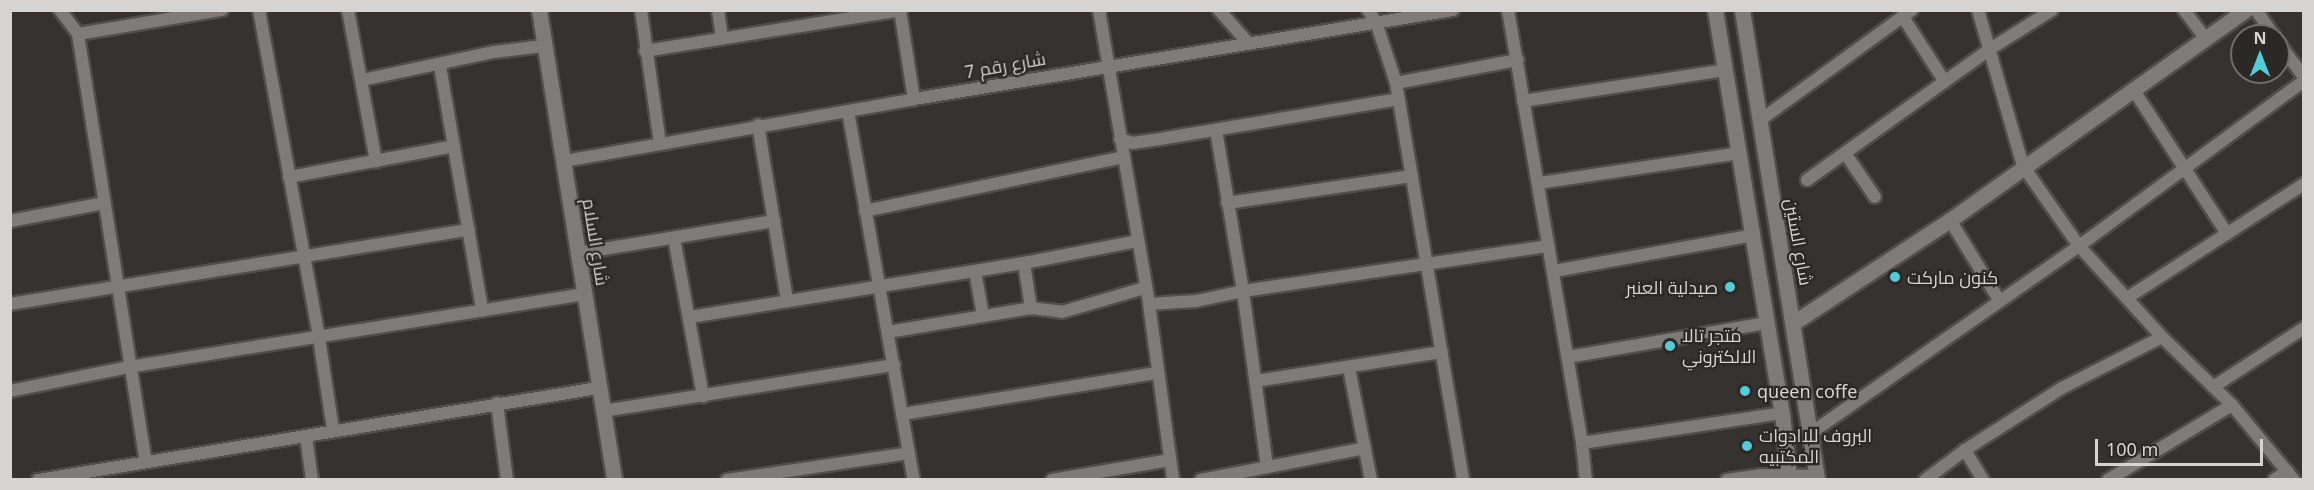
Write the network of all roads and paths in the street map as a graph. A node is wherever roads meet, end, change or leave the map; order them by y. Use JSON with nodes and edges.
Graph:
{"nodes":[{"id":1,"x":60,"y":10,"type":"edge"},
{"id":2,"x":222,"y":10,"type":"edge"},
{"id":3,"x":259,"y":10,"type":"edge"},
{"id":4,"x":348,"y":10,"type":"edge"},
{"id":5,"x":539,"y":10,"type":"edge"},
{"id":6,"x":641,"y":10,"type":"edge"},
{"id":7,"x":718,"y":10,"type":"edge"},
{"id":8,"x":807,"y":10,"type":"edge"},
{"id":9,"x":900,"y":10,"type":"edge"},
{"id":10,"x":1099,"y":10,"type":"edge"},
{"id":11,"x":1220,"y":10,"type":"edge"},
{"id":12,"x":1368,"y":10,"type":"edge"},
{"id":13,"x":1453,"y":10,"type":"edge"},
{"id":14,"x":1508,"y":10,"type":"edge"},
{"id":15,"x":1715,"y":10,"type":"edge"},
{"id":16,"x":1742,"y":10,"type":"edge"},
{"id":17,"x":1978,"y":10,"type":"edge"},
{"id":18,"x":2052,"y":10,"type":"edge"},
{"id":19,"x":2184,"y":10,"type":"edge"},
{"id":20,"x":2245,"y":10,"type":"edge"},
{"id":21,"x":2256,"y":10,"type":"edge"},
{"id":22,"x":1907,"y":14,"type":"edge"},
{"id":23,"x":1376,"y":22,"type":"junction"},
{"id":24,"x":809,"y":24,"type":"junction"},
{"id":25,"x":2266,"y":24,"type":"edge"},
{"id":26,"x":78,"y":34,"type":"junction"},
{"id":27,"x":2205,"y":38,"type":"junction"},
{"id":28,"x":722,"y":39,"type":"junction"},
{"id":29,"x":1249,"y":44,"type":"junction"},
{"id":30,"x":544,"y":46,"type":"junction"},
{"id":31,"x":1990,"y":49,"type":"junction"},
{"id":32,"x":645,"y":51,"type":"junction"},
{"id":33,"x":2290,"y":57,"type":"edge"},
{"id":34,"x":1518,"y":60,"type":"junction"},
{"id":35,"x":440,"y":66,"type":"junction"},
{"id":36,"x":1108,"y":66,"type":"junction"},
{"id":37,"x":1725,"y":70,"type":"junction"},
{"id":38,"x":2302,"y":72,"type":"edge"},
{"id":39,"x":362,"y":80,"type":"junction"},
{"id":40,"x":1945,"y":82,"type":"junction"},
{"id":41,"x":1395,"y":83,"type":"junction"},
{"id":42,"x":2133,"y":89,"type":"junction"},
{"id":43,"x":914,"y":99,"type":"junction"},
{"id":44,"x":1398,"y":99,"type":"junction"},
{"id":45,"x":1523,"y":100,"type":"junction"},
{"id":46,"x":848,"y":111,"type":"junction"},
{"id":47,"x":1759,"y":121,"type":"junction"},
{"id":48,"x":758,"y":125,"type":"junction"},
{"id":49,"x":1216,"y":130,"type":"junction"},
{"id":50,"x":1120,"y":139,"type":"junction"},
{"id":51,"x":660,"y":144,"type":"junction"},
{"id":52,"x":454,"y":146,"type":"junction"},
{"id":53,"x":1739,"y":153,"type":"junction"},
{"id":54,"x":1845,"y":153,"type":"junction"},
{"id":55,"x":1124,"y":157,"type":"junction"},
{"id":56,"x":376,"y":161,"type":"junction"},
{"id":57,"x":564,"y":161,"type":"junction"},
{"id":58,"x":2024,"y":166,"type":"junction"},
{"id":59,"x":2184,"y":168,"type":"junction"},
{"id":60,"x":1412,"y":176,"type":"junction"},
{"id":61,"x":290,"y":177,"type":"junction"},
{"id":62,"x":1807,"y":180,"type":"dead end"},
{"id":63,"x":1539,"y":183,"type":"junction"},
{"id":64,"x":2304,"y":184,"type":"edge"},
{"id":65,"x":1875,"y":197,"type":"dead end"},
{"id":66,"x":104,"y":203,"type":"junction"},
{"id":67,"x":1227,"y":203,"type":"junction"},
{"id":68,"x":865,"y":211,"type":"junction"},
{"id":69,"x":1950,"y":220,"type":"junction"},
{"id":70,"x":10,"y":221,"type":"edge"},
{"id":71,"x":774,"y":221,"type":"junction"},
{"id":72,"x":469,"y":230,"type":"junction"},
{"id":73,"x":2227,"y":234,"type":"junction"},
{"id":74,"x":1754,"y":235,"type":"junction"},
{"id":75,"x":674,"y":238,"type":"junction"},
{"id":76,"x":1137,"y":241,"type":"junction"},
{"id":77,"x":1549,"y":246,"type":"junction"},
{"id":78,"x":2079,"y":246,"type":"junction"},
{"id":79,"x":579,"y":253,"type":"junction"},
{"id":80,"x":303,"y":256,"type":"junction"},
{"id":81,"x":1024,"y":263,"type":"junction"},
{"id":82,"x":1428,"y":266,"type":"junction"},
{"id":83,"x":975,"y":271,"type":"junction"},
{"id":84,"x":1554,"y":271,"type":"junction"},
{"id":85,"x":117,"y":286,"type":"junction"},
{"id":86,"x":880,"y":286,"type":"junction"},
{"id":87,"x":1144,"y":288,"type":"junction"},
{"id":88,"x":1244,"y":291,"type":"junction"},
{"id":89,"x":585,"y":294,"type":"junction"},
{"id":90,"x":2127,"y":298,"type":"junction"},
{"id":91,"x":1999,"y":300,"type":"junction"},
{"id":92,"x":787,"y":301,"type":"junction"},
{"id":93,"x":10,"y":304,"type":"edge"},
{"id":94,"x":1149,"y":304,"type":"junction"},
{"id":95,"x":1031,"y":308,"type":"junction"},
{"id":96,"x":482,"y":310,"type":"junction"},
{"id":97,"x":983,"y":316,"type":"junction"},
{"id":98,"x":690,"y":317,"type":"junction"},
{"id":99,"x":1767,"y":323,"type":"junction"},
{"id":100,"x":1793,"y":323,"type":"junction"},
{"id":101,"x":2304,"y":328,"type":"edge"},
{"id":102,"x":888,"y":332,"type":"junction"},
{"id":103,"x":2162,"y":337,"type":"junction"},
{"id":104,"x":319,"y":338,"type":"junction"},
{"id":105,"x":1442,"y":352,"type":"junction"},
{"id":106,"x":1568,"y":357,"type":"junction"},
{"id":107,"x":894,"y":365,"type":"junction"},
{"id":108,"x":129,"y":368,"type":"junction"},
{"id":109,"x":1349,"y":368,"type":"junction"},
{"id":110,"x":1157,"y":373,"type":"junction"},
{"id":111,"x":1256,"y":381,"type":"junction"},
{"id":112,"x":2213,"y":387,"type":"junction"},
{"id":113,"x":598,"y":388,"type":"junction"},
{"id":114,"x":10,"y":392,"type":"edge"},
{"id":115,"x":703,"y":396,"type":"junction"},
{"id":116,"x":497,"y":403,"type":"junction"},
{"id":117,"x":2232,"y":405,"type":"junction"},
{"id":118,"x":603,"y":411,"type":"junction"},
{"id":119,"x":1782,"y":413,"type":"junction"},
{"id":120,"x":903,"y":414,"type":"junction"},
{"id":121,"x":333,"y":430,"type":"junction"},
{"id":122,"x":1811,"y":432,"type":"junction"},
{"id":123,"x":306,"y":436,"type":"junction"},
{"id":124,"x":1582,"y":443,"type":"junction"},
{"id":125,"x":1365,"y":448,"type":"junction"},
{"id":126,"x":1965,"y":450,"type":"junction"},
{"id":127,"x":909,"y":453,"type":"junction"},
{"id":128,"x":146,"y":460,"type":"junction"},
{"id":129,"x":1170,"y":460,"type":"junction"},
{"id":130,"x":1267,"y":467,"type":"junction"},
{"id":131,"x":2290,"y":475,"type":"edge"},
{"id":132,"x":57,"y":478,"type":"edge"},
{"id":133,"x":1789,"y":478,"type":"edge"},
{"id":134,"x":1817,"y":478,"type":"edge"},
{"id":135,"x":38,"y":480,"type":"edge"},
{"id":136,"x":312,"y":480,"type":"edge"},
{"id":137,"x":507,"y":480,"type":"edge"},
{"id":138,"x":614,"y":480,"type":"edge"},
{"id":139,"x":727,"y":480,"type":"edge"},
{"id":140,"x":914,"y":480,"type":"edge"},
{"id":141,"x":1052,"y":480,"type":"edge"},
{"id":142,"x":1173,"y":480,"type":"edge"},
{"id":143,"x":1201,"y":480,"type":"edge"},
{"id":144,"x":1371,"y":480,"type":"edge"},
{"id":145,"x":1463,"y":480,"type":"edge"},
{"id":146,"x":1586,"y":480,"type":"edge"},
{"id":147,"x":1727,"y":480,"type":"edge"},
{"id":148,"x":1925,"y":480,"type":"edge"},
{"id":149,"x":1983,"y":480,"type":"edge"},
{"id":150,"x":2108,"y":480,"type":"edge"},
{"id":151,"x":2274,"y":480,"type":"edge"}],
"edges":[{"from":1,"to":26,"type":"street"},
{"from":2,"to":26,"type":"street"},
{"from":3,"to":61,"type":"street"},
{"from":4,"to":39,"type":"street"},
{"from":5,"to":30,"type":"street","name":"شارع السلام"},
{"from":6,"to":32,"type":"street"},
{"from":7,"to":28,"type":"street"},
{"from":8,"to":24,"type":"street"},
{"from":9,"to":24,"type":"street"},
{"from":9,"to":43,"type":"street"},
{"from":10,"to":36,"type":"street"},
{"from":11,"to":29,"type":"street"},
{"from":12,"to":23,"type":"street"},
{"from":13,"to":23,"type":"street","name":"شارع رقم 7"},
{"from":14,"to":34,"type":"street"},
{"from":15,"to":37,"type":"street"},
{"from":16,"to":47,"type":"street","name":"شارع الستين"},
{"from":17,"to":31,"type":"street"},
{"from":18,"to":31,"type":"street"},
{"from":19,"to":27,"type":"street"},
{"from":20,"to":27,"type":"street"},
{"from":21,"to":25,"type":"street"},
{"from":22,"to":40,"type":"street"},
{"from":22,"to":47,"type":"street"},
{"from":23,"to":29,"type":"street","name":"شارع رقم 7"},
{"from":23,"to":41,"type":"street"},
{"from":24,"to":28,"type":"street"},
{"from":26,"to":66,"type":"street"},
{"from":27,"to":42,"type":"street"},
{"from":28,"to":32,"type":"street"},
{"from":29,"to":36,"type":"street","name":"شارع رقم 7"},
{"from":30,"to":35,"type":"street"},
{"from":30,"to":57,"type":"street","name":"شارع السلام"},
{"from":31,"to":40,"type":"street"},
{"from":31,"to":58,"type":"street"},
{"from":32,"to":51,"type":"street"},
{"from":33,"to":38,"type":"street"},
{"from":34,"to":41,"type":"street"},
{"from":34,"to":45,"type":"street"},
{"from":35,"to":39,"type":"street"},
{"from":35,"to":52,"type":"street"},
{"from":36,"to":43,"type":"street","name":"شارع رقم 7"},
{"from":36,"to":50,"type":"street"},
{"from":37,"to":45,"type":"street"},
{"from":37,"to":53,"type":"street"},
{"from":38,"to":59,"type":"street"},
{"from":39,"to":56,"type":"street"},
{"from":40,"to":54,"type":"street"},
{"from":41,"to":44,"type":"street"},
{"from":42,"to":58,"type":"street"},
{"from":42,"to":59,"type":"street"},
{"from":43,"to":46,"type":"street","name":"شارع رقم 7"},
{"from":44,"to":49,"type":"street"},
{"from":44,"to":60,"type":"street"},
{"from":45,"to":63,"type":"street"},
{"from":46,"to":48,"type":"street","name":"شارع رقم 7"},
{"from":46,"to":68,"type":"street"},
{"from":47,"to":100,"type":"street","name":"شارع الستين"},
{"from":48,"to":51,"type":"street","name":"شارع رقم 7"},
{"from":48,"to":71,"type":"street"},
{"from":49,"to":50,"type":"street"},
{"from":49,"to":67,"type":"street"},
{"from":50,"to":55,"type":"street"},
{"from":51,"to":57,"type":"street","name":"شارع رقم 7"},
{"from":52,"to":56,"type":"street"},
{"from":52,"to":72,"type":"street"},
{"from":53,"to":63,"type":"street"},
{"from":53,"to":74,"type":"street"},
{"from":54,"to":62,"type":"street"},
{"from":54,"to":65,"type":"street"},
{"from":55,"to":68,"type":"street"},
{"from":55,"to":76,"type":"street"},
{"from":56,"to":61,"type":"street"},
{"from":57,"to":79,"type":"street","name":"شارع السلام"},
{"from":58,"to":69,"type":"street"},
{"from":58,"to":78,"type":"street"},
{"from":59,"to":73,"type":"street"},
{"from":59,"to":78,"type":"street"},
{"from":60,"to":67,"type":"street"},
{"from":60,"to":82,"type":"street"},
{"from":61,"to":80,"type":"street"},
{"from":63,"to":77,"type":"street"},
{"from":64,"to":73,"type":"street"},
{"from":66,"to":70,"type":"street"},
{"from":66,"to":85,"type":"street"},
{"from":67,"to":88,"type":"street"},
{"from":68,"to":86,"type":"street"},
{"from":69,"to":91,"type":"street"},
{"from":69,"to":100,"type":"street"},
{"from":71,"to":75,"type":"street"},
{"from":71,"to":92,"type":"street"},
{"from":72,"to":80,"type":"street"},
{"from":72,"to":96,"type":"street"},
{"from":73,"to":90,"type":"street"},
{"from":74,"to":84,"type":"street"},
{"from":74,"to":99,"type":"street"},
{"from":75,"to":79,"type":"street"},
{"from":75,"to":98,"type":"street"},
{"from":76,"to":81,"type":"street"},
{"from":76,"to":87,"type":"street"},
{"from":77,"to":82,"type":"street"},
{"from":77,"to":84,"type":"street"},
{"from":78,"to":90,"type":"street"},
{"from":78,"to":91,"type":"street"},
{"from":79,"to":89,"type":"street","name":"شارع السلام"},
{"from":80,"to":85,"type":"street"},
{"from":80,"to":104,"type":"street"},
{"from":81,"to":83,"type":"street"},
{"from":81,"to":95,"type":"street"},
{"from":82,"to":88,"type":"street"},
{"from":82,"to":105,"type":"street"},
{"from":83,"to":86,"type":"street"},
{"from":83,"to":97,"type":"street"},
{"from":84,"to":106,"type":"street"},
{"from":85,"to":93,"type":"street"},
{"from":85,"to":108,"type":"street"},
{"from":86,"to":92,"type":"street"},
{"from":86,"to":102,"type":"street"},
{"from":87,"to":94,"type":"street"},
{"from":87,"to":95,"type":"street"},
{"from":88,"to":94,"type":"street"},
{"from":88,"to":111,"type":"street"},
{"from":89,"to":96,"type":"street"},
{"from":89,"to":113,"type":"street","name":"شارع السلام"},
{"from":90,"to":103,"type":"street"},
{"from":91,"to":122,"type":"street"},
{"from":92,"to":98,"type":"street"},
{"from":94,"to":110,"type":"street"},
{"from":95,"to":97,"type":"street"},
{"from":96,"to":104,"type":"street"},
{"from":97,"to":102,"type":"street"},
{"from":98,"to":115,"type":"street"},
{"from":99,"to":106,"type":"street"},
{"from":99,"to":119,"type":"street"},
{"from":100,"to":122,"type":"street","name":"شارع الستين"},
{"from":101,"to":112,"type":"street"},
{"from":102,"to":107,"type":"street"},
{"from":103,"to":112,"type":"street"},
{"from":103,"to":126,"type":"street"},
{"from":104,"to":108,"type":"street"},
{"from":104,"to":121,"type":"street"},
{"from":105,"to":109,"type":"street"},
{"from":105,"to":145,"type":"street"},
{"from":106,"to":124,"type":"street"},
{"from":107,"to":115,"type":"street"},
{"from":107,"to":120,"type":"street"},
{"from":108,"to":114,"type":"street"},
{"from":108,"to":128,"type":"street"},
{"from":109,"to":111,"type":"street"},
{"from":109,"to":125,"type":"street"},
{"from":110,"to":120,"type":"street"},
{"from":110,"to":129,"type":"street"},
{"from":111,"to":130,"type":"street"},
{"from":112,"to":117,"type":"street"},
{"from":113,"to":116,"type":"street"},
{"from":113,"to":118,"type":"street","name":"شارع السلام"},
{"from":115,"to":118,"type":"street"},
{"from":116,"to":121,"type":"street"},
{"from":116,"to":137,"type":"street"},
{"from":117,"to":131,"type":"street"},
{"from":117,"to":150,"type":"street"},
{"from":118,"to":138,"type":"street","name":"شارع السلام"},
{"from":119,"to":124,"type":"street"},
{"from":119,"to":133,"type":"street"},
{"from":120,"to":127,"type":"street"},
{"from":121,"to":123,"type":"street"},
{"from":122,"to":134,"type":"street","name":"شارع الستين"},
{"from":123,"to":128,"type":"street"},
{"from":123,"to":136,"type":"street"},
{"from":124,"to":146,"type":"street"},
{"from":125,"to":130,"type":"street"},
{"from":125,"to":144,"type":"street"},
{"from":126,"to":148,"type":"street"},
{"from":126,"to":149,"type":"street"},
{"from":127,"to":139,"type":"street"},
{"from":127,"to":140,"type":"street"},
{"from":128,"to":132,"type":"street"},
{"from":129,"to":141,"type":"street"},
{"from":129,"to":142,"type":"street"},
{"from":130,"to":143,"type":"street"},
{"from":131,"to":151,"type":"street"},
{"from":132,"to":135,"type":"street"},
{"from":133,"to":134,"type":"street"},
{"from":133,"to":147,"type":"street"}]}
